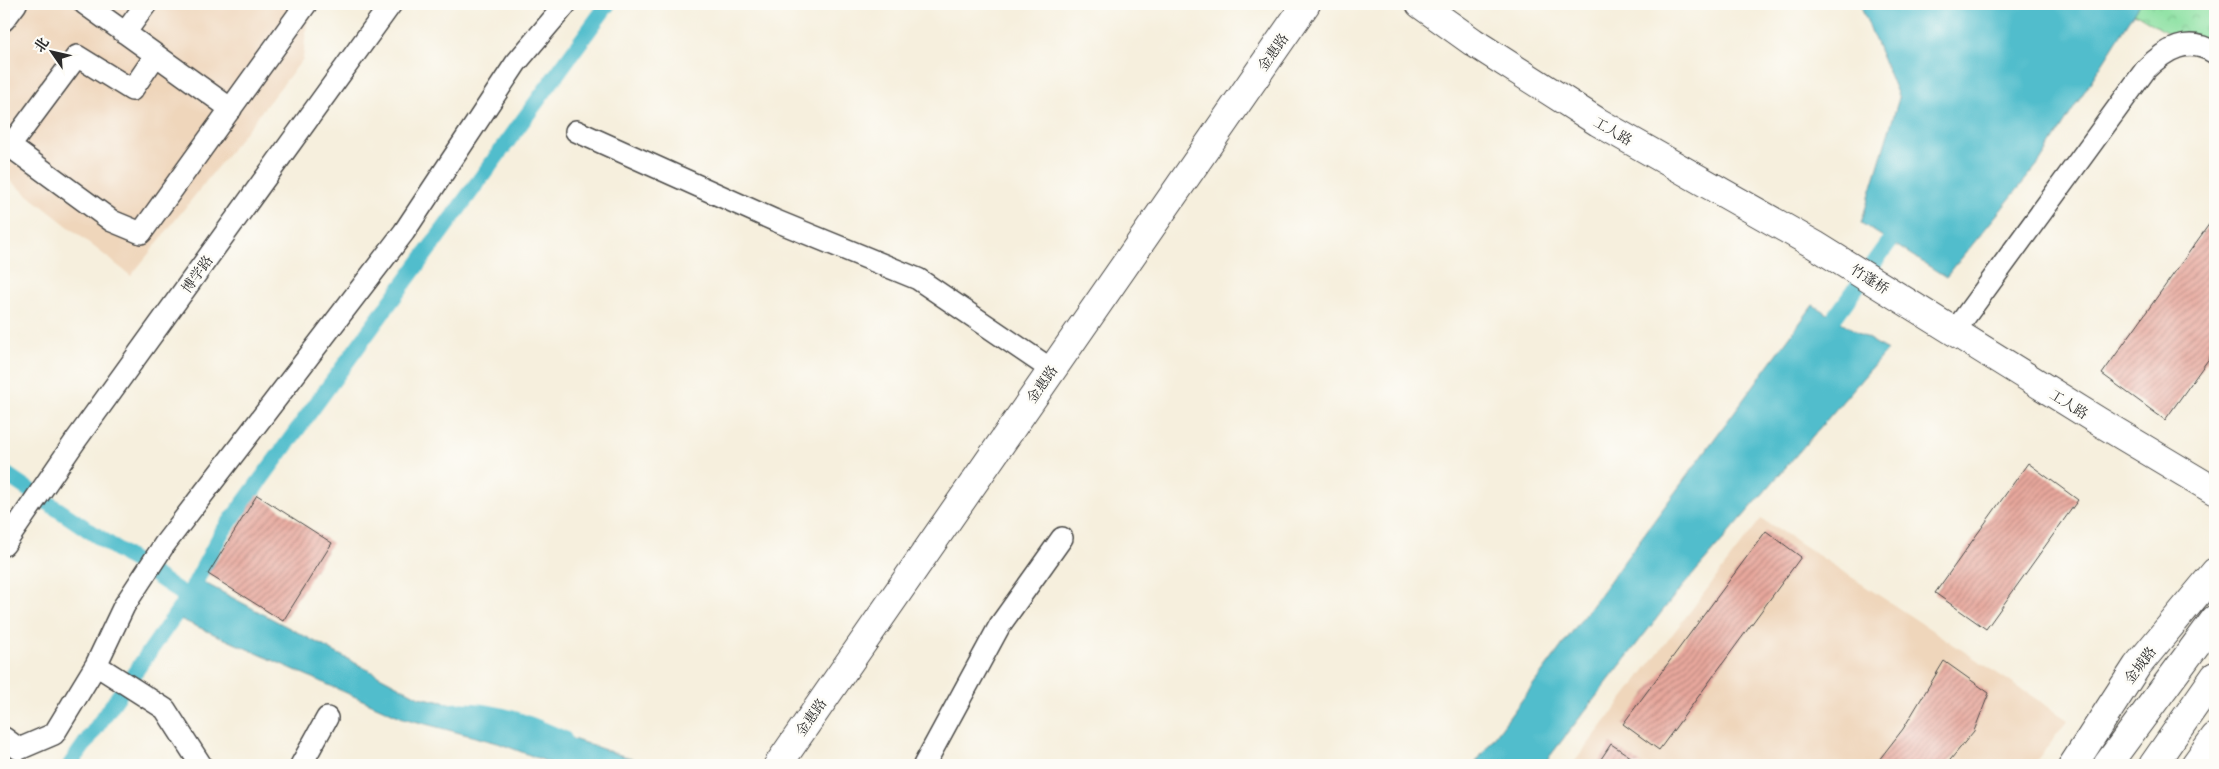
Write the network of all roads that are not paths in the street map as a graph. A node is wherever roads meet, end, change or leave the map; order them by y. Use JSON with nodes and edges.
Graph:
{"nodes":[{"id":1,"x":16,"y":4,"type":"edge"},
{"id":2,"x":84,"y":4,"type":"edge"},
{"id":3,"x":146,"y":4,"type":"edge"},
{"id":4,"x":306,"y":4,"type":"edge"},
{"id":5,"x":391,"y":4,"type":"edge"},
{"id":6,"x":566,"y":4,"type":"edge"},
{"id":7,"x":1306,"y":4,"type":"edge"},
{"id":8,"x":1420,"y":4,"type":"edge"},
{"id":9,"x":4,"y":20,"type":"edge"},
{"id":10,"x":125,"y":33,"type":"junction"},
{"id":11,"x":2215,"y":52,"type":"edge"},
{"id":12,"x":156,"y":55,"type":"junction"},
{"id":13,"x":231,"y":109,"type":"junction"},
{"id":14,"x":576,"y":131,"type":"dead end"},
{"id":15,"x":7,"y":144,"type":"edge"},
{"id":16,"x":1815,"y":246,"type":"joint"},
{"id":17,"x":1924,"y":314,"type":"joint"},
{"id":18,"x":1954,"y":332,"type":"junction"},
{"id":19,"x":1052,"y":370,"type":"junction"},
{"id":20,"x":2215,"y":491,"type":"edge"},
{"id":21,"x":9,"y":538,"type":"edge"},
{"id":22,"x":1062,"y":538,"type":"dead end"},
{"id":23,"x":2215,"y":572,"type":"edge"},
{"id":24,"x":2215,"y":619,"type":"edge"},
{"id":25,"x":96,"y":665,"type":"junction"},
{"id":26,"x":2215,"y":676,"type":"edge"},
{"id":27,"x":327,"y":718,"type":"dead end"},
{"id":28,"x":2215,"y":737,"type":"edge"},
{"id":29,"x":4,"y":738,"type":"edge"},
{"id":30,"x":201,"y":765,"type":"edge"},
{"id":31,"x":301,"y":765,"type":"edge"},
{"id":32,"x":778,"y":765,"type":"edge"},
{"id":33,"x":924,"y":765,"type":"edge"},
{"id":34,"x":2072,"y":765,"type":"edge"},
{"id":35,"x":2107,"y":765,"type":"edge"},
{"id":36,"x":2152,"y":765,"type":"edge"},
{"id":37,"x":2195,"y":765,"type":"edge"}],
"edges":[{"from":1,"to":9,"type":"street"},
{"from":2,"to":10,"type":"street"},
{"from":3,"to":10,"type":"street"},
{"from":4,"to":13,"type":"street"},
{"from":5,"to":21,"type":"street","name":"博学路"},
{"from":6,"to":25,"type":"street"},
{"from":7,"to":19,"type":"main road","name":"金惠路"},
{"from":8,"to":16,"type":"main road","name":"工人路"},
{"from":10,"to":12,"type":"street"},
{"from":11,"to":18,"type":"street"},
{"from":12,"to":13,"type":"street"},
{"from":12,"to":15,"type":"street"},
{"from":13,"to":15,"type":"street"},
{"from":14,"to":19,"type":"street"},
{"from":16,"to":17,"type":"main road","name":"竹蓬桥"},
{"from":17,"to":18,"type":"main road","name":"工人路"},
{"from":18,"to":20,"type":"main road","name":"工人路"},
{"from":19,"to":32,"type":"main road","name":"金惠路"},
{"from":22,"to":33,"type":"street"},
{"from":23,"to":34,"type":"main road","name":"金城路"},
{"from":24,"to":35,"type":"main road"},
{"from":25,"to":29,"type":"street"},
{"from":25,"to":30,"type":"street"},
{"from":26,"to":36,"type":"main road"},
{"from":27,"to":31,"type":"street"},
{"from":28,"to":37,"type":"main road"}]}
